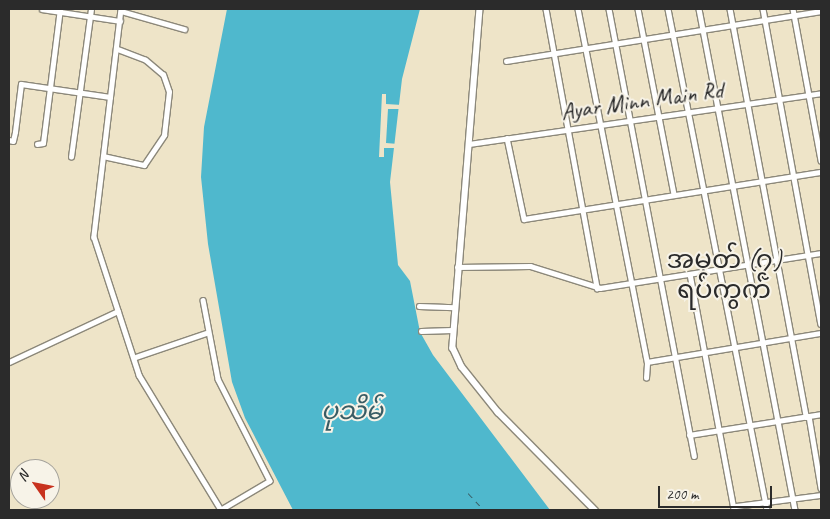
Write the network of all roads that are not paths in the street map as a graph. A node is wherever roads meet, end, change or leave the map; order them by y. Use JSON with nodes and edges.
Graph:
{"nodes":[{"id":1,"x":42,"y":9,"type":"edge"},
{"id":2,"x":91,"y":9,"type":"edge"},
{"id":3,"x":480,"y":9,"type":"edge"},
{"id":4,"x":546,"y":9,"type":"edge"},
{"id":5,"x":578,"y":9,"type":"edge"},
{"id":6,"x":609,"y":9,"type":"edge"},
{"id":7,"x":638,"y":9,"type":"edge"},
{"id":8,"x":668,"y":9,"type":"edge"},
{"id":9,"x":699,"y":9,"type":"edge"},
{"id":10,"x":730,"y":9,"type":"edge"},
{"id":11,"x":763,"y":9,"type":"edge"},
{"id":12,"x":793,"y":9,"type":"edge"},
{"id":13,"x":60,"y":10,"type":"edge"},
{"id":14,"x":121,"y":10,"type":"edge"},
{"id":15,"x":821,"y":10,"type":"edge"},
{"id":16,"x":90,"y":15,"type":"junction"},
{"id":17,"x":794,"y":15,"type":"junction"},
{"id":18,"x":765,"y":19,"type":"junction"},
{"id":19,"x":120,"y":21,"type":"junction"},
{"id":20,"x":733,"y":24,"type":"junction"},
{"id":21,"x":184,"y":29,"type":"dead end"},
{"id":22,"x":703,"y":29,"type":"junction"},
{"id":23,"x":672,"y":34,"type":"junction"},
{"id":24,"x":644,"y":39,"type":"junction"},
{"id":25,"x":616,"y":44,"type":"junction"},
{"id":26,"x":117,"y":48,"type":"junction"},
{"id":27,"x":585,"y":49,"type":"junction"},
{"id":28,"x":555,"y":54,"type":"junction"},
{"id":29,"x":506,"y":61,"type":"dead end"},
{"id":30,"x":50,"y":89,"type":"junction"},
{"id":31,"x":821,"y":92,"type":"edge"},
{"id":32,"x":80,"y":93,"type":"junction"},
{"id":33,"x":808,"y":94,"type":"junction"},
{"id":34,"x":110,"y":97,"type":"junction"},
{"id":35,"x":777,"y":99,"type":"junction"},
{"id":36,"x":747,"y":103,"type":"junction"},
{"id":37,"x":717,"y":108,"type":"junction"},
{"id":38,"x":687,"y":112,"type":"junction"},
{"id":39,"x":659,"y":116,"type":"junction"},
{"id":40,"x":628,"y":121,"type":"junction"},
{"id":41,"x":598,"y":125,"type":"junction"},
{"id":42,"x":569,"y":129,"type":"junction"},
{"id":43,"x":507,"y":138,"type":"junction"},
{"id":44,"x":9,"y":140,"type":"edge"},
{"id":45,"x":37,"y":144,"type":"dead end"},
{"id":46,"x":468,"y":144,"type":"junction"},
{"id":47,"x":103,"y":156,"type":"junction"},
{"id":48,"x":71,"y":157,"type":"dead end"},
{"id":49,"x":821,"y":160,"type":"edge"},
{"id":50,"x":821,"y":172,"type":"edge"},
{"id":51,"x":793,"y":176,"type":"junction"},
{"id":52,"x":762,"y":180,"type":"junction"},
{"id":53,"x":734,"y":185,"type":"junction"},
{"id":54,"x":702,"y":190,"type":"junction"},
{"id":55,"x":674,"y":195,"type":"junction"},
{"id":56,"x":643,"y":200,"type":"junction"},
{"id":57,"x":613,"y":205,"type":"junction"},
{"id":58,"x":585,"y":210,"type":"junction"},
{"id":59,"x":821,"y":253,"type":"edge"},
{"id":60,"x":808,"y":255,"type":"junction"},
{"id":61,"x":777,"y":263,"type":"junction"},
{"id":62,"x":749,"y":265,"type":"junction"},
{"id":63,"x":458,"y":267,"type":"junction"},
{"id":64,"x":720,"y":269,"type":"junction"},
{"id":65,"x":690,"y":274,"type":"junction"},
{"id":66,"x":661,"y":279,"type":"junction"},
{"id":67,"x":629,"y":284,"type":"junction"},
{"id":68,"x":597,"y":288,"type":"junction"},
{"id":69,"x":203,"y":300,"type":"dead end"},
{"id":70,"x":419,"y":306,"type":"dead end"},
{"id":71,"x":454,"y":307,"type":"junction"},
{"id":72,"x":118,"y":311,"type":"junction"},
{"id":73,"x":821,"y":324,"type":"edge"},
{"id":74,"x":452,"y":330,"type":"junction"},
{"id":75,"x":421,"y":331,"type":"dead end"},
{"id":76,"x":206,"y":333,"type":"junction"},
{"id":77,"x":821,"y":333,"type":"edge"},
{"id":78,"x":792,"y":341,"type":"junction"},
{"id":79,"x":764,"y":342,"type":"junction"},
{"id":80,"x":736,"y":346,"type":"junction"},
{"id":81,"x":702,"y":352,"type":"junction"},
{"id":82,"x":136,"y":357,"type":"junction"},
{"id":83,"x":674,"y":357,"type":"junction"},
{"id":84,"x":9,"y":362,"type":"edge"},
{"id":85,"x":647,"y":362,"type":"junction"},
{"id":86,"x":646,"y":378,"type":"dead end"},
{"id":87,"x":821,"y":414,"type":"edge"},
{"id":88,"x":807,"y":417,"type":"junction"},
{"id":89,"x":780,"y":421,"type":"junction"},
{"id":90,"x":750,"y":425,"type":"junction"},
{"id":91,"x":718,"y":430,"type":"junction"},
{"id":92,"x":689,"y":435,"type":"junction"},
{"id":93,"x":694,"y":456,"type":"dead end"},
{"id":94,"x":821,"y":488,"type":"edge"},
{"id":95,"x":821,"y":495,"type":"edge"},
{"id":96,"x":794,"y":500,"type":"junction"},
{"id":97,"x":766,"y":501,"type":"junction"},
{"id":98,"x":735,"y":508,"type":"edge"},
{"id":99,"x":221,"y":510,"type":"edge"},
{"id":100,"x":595,"y":510,"type":"edge"},
{"id":101,"x":768,"y":510,"type":"edge"},
{"id":102,"x":795,"y":510,"type":"edge"}],
"edges":[{"from":1,"to":13,"type":"street"},
{"from":2,"to":16,"type":"street"},
{"from":3,"to":46,"type":"street"},
{"from":4,"to":28,"type":"street"},
{"from":5,"to":27,"type":"street"},
{"from":6,"to":25,"type":"street"},
{"from":7,"to":24,"type":"street"},
{"from":8,"to":23,"type":"street"},
{"from":9,"to":22,"type":"street"},
{"from":10,"to":20,"type":"street"},
{"from":11,"to":18,"type":"street"},
{"from":12,"to":17,"type":"street"},
{"from":13,"to":16,"type":"street"},
{"from":13,"to":30,"type":"street"},
{"from":14,"to":19,"type":"street"},
{"from":14,"to":21,"type":"street"},
{"from":15,"to":17,"type":"street"},
{"from":16,"to":19,"type":"street"},
{"from":16,"to":32,"type":"street"},
{"from":17,"to":18,"type":"street"},
{"from":17,"to":33,"type":"street"},
{"from":18,"to":20,"type":"street"},
{"from":18,"to":35,"type":"street"},
{"from":19,"to":26,"type":"street"},
{"from":20,"to":22,"type":"street"},
{"from":20,"to":36,"type":"street"},
{"from":22,"to":23,"type":"street"},
{"from":22,"to":37,"type":"street"},
{"from":23,"to":24,"type":"street"},
{"from":23,"to":38,"type":"street"},
{"from":24,"to":25,"type":"street"},
{"from":24,"to":39,"type":"street"},
{"from":25,"to":27,"type":"street"},
{"from":25,"to":40,"type":"street"},
{"from":26,"to":34,"type":"street"},
{"from":26,"to":47,"type":"street"},
{"from":27,"to":28,"type":"street"},
{"from":27,"to":41,"type":"street"},
{"from":28,"to":29,"type":"street"},
{"from":28,"to":42,"type":"street"},
{"from":30,"to":32,"type":"street"},
{"from":30,"to":44,"type":"street"},
{"from":30,"to":45,"type":"street"},
{"from":31,"to":33,"type":"street","name":"Ayar Minn Main Rd"},
{"from":32,"to":34,"type":"street"},
{"from":32,"to":48,"type":"street"},
{"from":33,"to":35,"type":"street","name":"Ayar Minn Main Rd"},
{"from":33,"to":49,"type":"street"},
{"from":34,"to":47,"type":"street"},
{"from":35,"to":36,"type":"street","name":"Ayar Minn Main Rd"},
{"from":35,"to":51,"type":"street"},
{"from":36,"to":37,"type":"street","name":"Ayar Minn Main Rd"},
{"from":36,"to":52,"type":"street"},
{"from":37,"to":38,"type":"street","name":"Ayar Minn Main Rd"},
{"from":37,"to":53,"type":"street"},
{"from":38,"to":39,"type":"street","name":"Ayar Minn Main Rd"},
{"from":38,"to":54,"type":"street"},
{"from":39,"to":40,"type":"street","name":"Ayar Minn Main Rd"},
{"from":39,"to":55,"type":"street"},
{"from":40,"to":41,"type":"street","name":"Ayar Minn Main Rd"},
{"from":40,"to":56,"type":"street"},
{"from":41,"to":42,"type":"street","name":"Ayar Minn Main Rd"},
{"from":41,"to":57,"type":"street"},
{"from":42,"to":43,"type":"street","name":"Ayar Minn Main Rd"},
{"from":42,"to":58,"type":"street"},
{"from":43,"to":46,"type":"street","name":"Ayar Minn Main Rd"},
{"from":43,"to":58,"type":"street"},
{"from":46,"to":63,"type":"street"},
{"from":47,"to":72,"type":"street"},
{"from":50,"to":51,"type":"street"},
{"from":51,"to":52,"type":"street"},
{"from":51,"to":60,"type":"street"},
{"from":52,"to":53,"type":"street"},
{"from":52,"to":61,"type":"street"},
{"from":53,"to":54,"type":"street"},
{"from":53,"to":62,"type":"street"},
{"from":54,"to":55,"type":"street"},
{"from":54,"to":64,"type":"street"},
{"from":55,"to":56,"type":"street"},
{"from":56,"to":57,"type":"street"},
{"from":56,"to":66,"type":"street"},
{"from":57,"to":58,"type":"street"},
{"from":57,"to":67,"type":"street"},
{"from":58,"to":68,"type":"street"},
{"from":59,"to":60,"type":"street"},
{"from":60,"to":61,"type":"street"},
{"from":60,"to":73,"type":"street"},
{"from":61,"to":62,"type":"street"},
{"from":61,"to":78,"type":"street"},
{"from":62,"to":64,"type":"street"},
{"from":62,"to":79,"type":"street"},
{"from":63,"to":68,"type":"street"},
{"from":63,"to":71,"type":"street"},
{"from":64,"to":65,"type":"street"},
{"from":64,"to":80,"type":"street"},
{"from":65,"to":66,"type":"street"},
{"from":65,"to":81,"type":"street"},
{"from":66,"to":67,"type":"street"},
{"from":66,"to":83,"type":"street"},
{"from":67,"to":68,"type":"street"},
{"from":67,"to":85,"type":"street"},
{"from":69,"to":76,"type":"street"},
{"from":70,"to":71,"type":"street"},
{"from":71,"to":74,"type":"street"},
{"from":72,"to":82,"type":"street"},
{"from":72,"to":84,"type":"street"},
{"from":74,"to":75,"type":"street"},
{"from":74,"to":100,"type":"street"},
{"from":76,"to":82,"type":"street"},
{"from":76,"to":99,"type":"street"},
{"from":77,"to":78,"type":"street"},
{"from":78,"to":79,"type":"street"},
{"from":78,"to":88,"type":"street"},
{"from":79,"to":80,"type":"street"},
{"from":79,"to":89,"type":"street"},
{"from":80,"to":81,"type":"street"},
{"from":80,"to":90,"type":"street"},
{"from":81,"to":83,"type":"street"},
{"from":81,"to":91,"type":"street"},
{"from":82,"to":99,"type":"street"},
{"from":83,"to":85,"type":"street"},
{"from":83,"to":92,"type":"street"},
{"from":85,"to":86,"type":"street"},
{"from":87,"to":88,"type":"street"},
{"from":88,"to":89,"type":"street"},
{"from":88,"to":94,"type":"street"},
{"from":89,"to":90,"type":"street"},
{"from":89,"to":96,"type":"street"},
{"from":90,"to":91,"type":"street"},
{"from":90,"to":97,"type":"street"},
{"from":91,"to":92,"type":"street"},
{"from":91,"to":98,"type":"street"},
{"from":92,"to":93,"type":"street"},
{"from":95,"to":96,"type":"street"},
{"from":96,"to":97,"type":"street"},
{"from":96,"to":102,"type":"street"},
{"from":97,"to":98,"type":"street"},
{"from":97,"to":101,"type":"street"}]}
